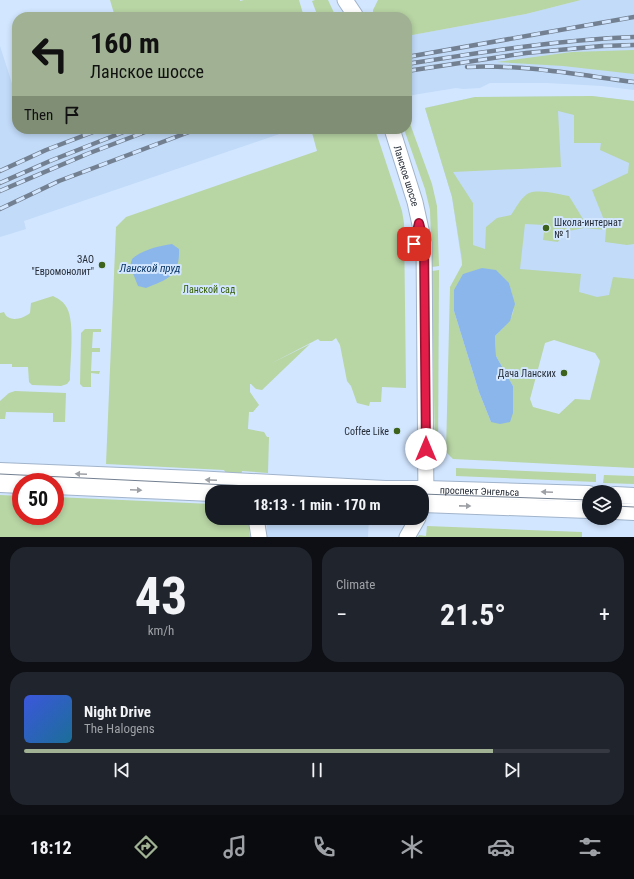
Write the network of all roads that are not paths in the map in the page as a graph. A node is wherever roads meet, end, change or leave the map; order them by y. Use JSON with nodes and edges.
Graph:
{"nodes":[{"id":1,"x":345,"y":0,"type":"edge"},
{"id":2,"x":355,"y":11,"type":"edge"},
{"id":3,"x":394,"y":134,"type":"edge"},
{"id":4,"x":0,"y":471,"type":"edge"},
{"id":5,"x":0,"y":484,"type":"edge"},
{"id":6,"x":12,"y":485,"type":"edge"},
{"id":7,"x":308,"y":485,"type":"edge"},
{"id":8,"x":421,"y":485,"type":"edge"},
{"id":9,"x":64,"y":486,"type":"edge"},
{"id":10,"x":205,"y":493,"type":"edge"},
{"id":11,"x":582,"y":494,"type":"edge"},
{"id":12,"x":622,"y":495,"type":"edge"},
{"id":13,"x":634,"y":496,"type":"edge"},
{"id":14,"x":429,"y":501,"type":"edge"},
{"id":15,"x":429,"y":501,"type":"edge"},
{"id":16,"x":582,"y":510,"type":"edge"},
{"id":17,"x":622,"y":511,"type":"edge"},
{"id":18,"x":634,"y":512,"type":"edge"},
{"id":19,"x":257,"y":525,"type":"edge"},
{"id":20,"x":403,"y":525,"type":"edge"},
{"id":21,"x":412,"y":525,"type":"edge"},
{"id":22,"x":259,"y":537,"type":"edge"},
{"id":23,"x":397,"y":537,"type":"edge"},
{"id":24,"x":407,"y":537,"type":"edge"}],
"edges":[{"from":1,"to":2,"type":"main road"},
{"from":3,"to":8,"type":"main road","name":"Ланское шоссе"},
{"from":7,"to":4,"type":"main road","name":"проспект Энгельса","one_way":true},
{"from":5,"to":6,"type":"main road"},
{"from":9,"to":10,"type":"main road","one_way":true},
{"from":11,"to":14,"type":"main road","name":"проспект Энгельса","one_way":true},
{"from":12,"to":13,"type":"main road"},
{"from":15,"to":16,"type":"main road","name":"проспект Энгельса","one_way":true},
{"from":17,"to":18,"type":"main road"},
{"from":19,"to":22,"type":"main road"},
{"from":20,"to":23,"type":"main road"},
{"from":21,"to":24,"type":"main road"}]}
